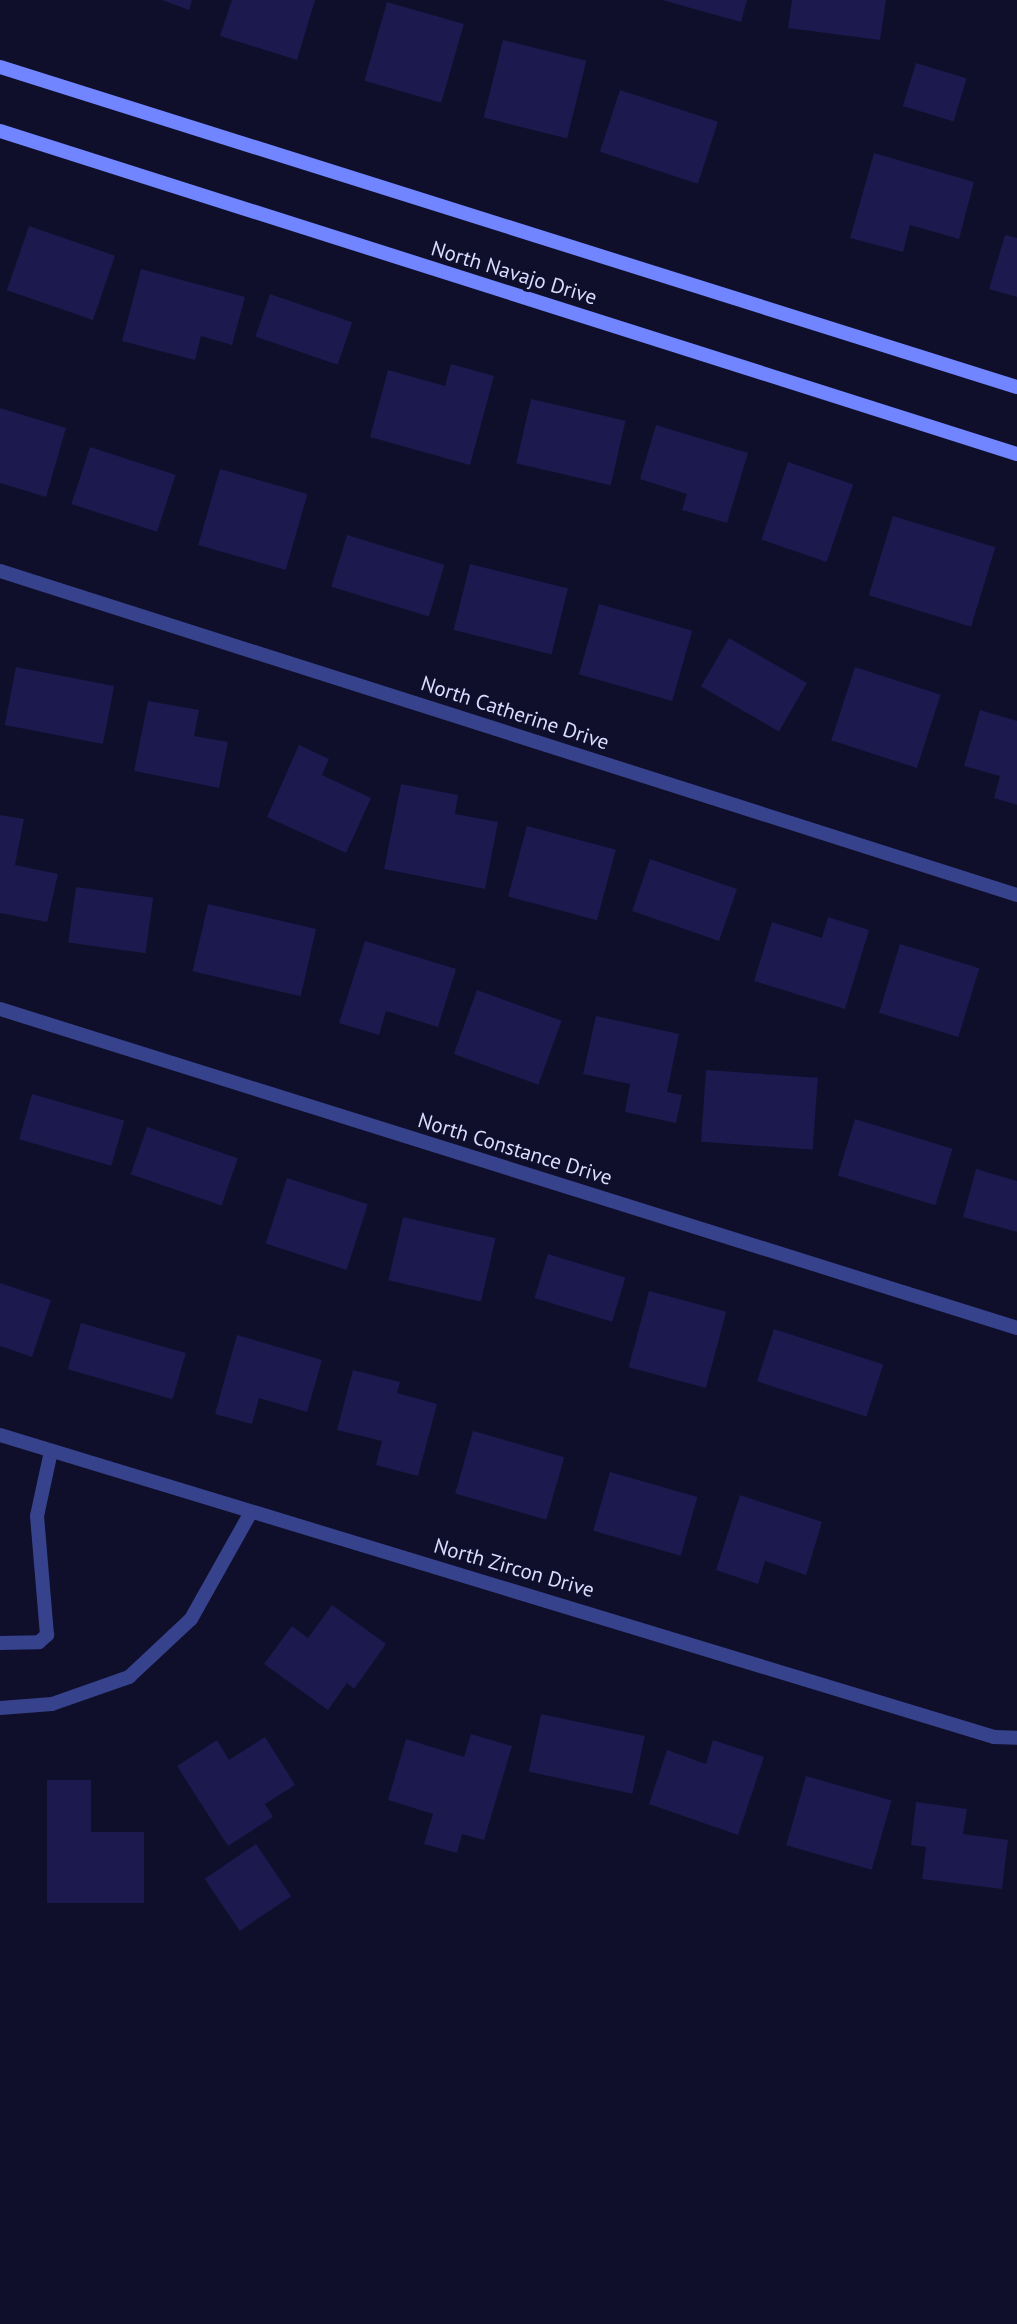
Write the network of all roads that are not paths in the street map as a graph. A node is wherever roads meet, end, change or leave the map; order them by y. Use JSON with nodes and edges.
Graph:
{"nodes":[{"id":1,"x":0,"y":67,"type":"edge"},
{"id":2,"x":0,"y":131,"type":"edge"},
{"id":3,"x":1017,"y":387,"type":"edge"},
{"id":4,"x":1017,"y":454,"type":"edge"},
{"id":5,"x":0,"y":571,"type":"edge"},
{"id":6,"x":1017,"y":894,"type":"edge"},
{"id":7,"x":0,"y":1009,"type":"edge"},
{"id":8,"x":1017,"y":1328,"type":"edge"},
{"id":9,"x":0,"y":1435,"type":"edge"},
{"id":10,"x":51,"y":1451,"type":"junction"},
{"id":11,"x":250,"y":1514,"type":"junction"},
{"id":12,"x":0,"y":1643,"type":"edge"},
{"id":13,"x":0,"y":1708,"type":"edge"},
{"id":14,"x":1017,"y":1738,"type":"edge"}],
"edges":[{"from":1,"to":3,"type":"street","name":"North Navajo Drive"},
{"from":2,"to":4,"type":"street","name":"North Navajo Drive"},
{"from":5,"to":6,"type":"street","name":"North Catherine Drive"},
{"from":7,"to":8,"type":"street","name":"North Constance Drive"},
{"from":9,"to":10,"type":"street","name":"North Zircon Drive"},
{"from":10,"to":11,"type":"street","name":"North Zircon Drive"},
{"from":10,"to":12,"type":"street"},
{"from":11,"to":13,"type":"street"},
{"from":11,"to":14,"type":"street","name":"North Zircon Drive"}]}
